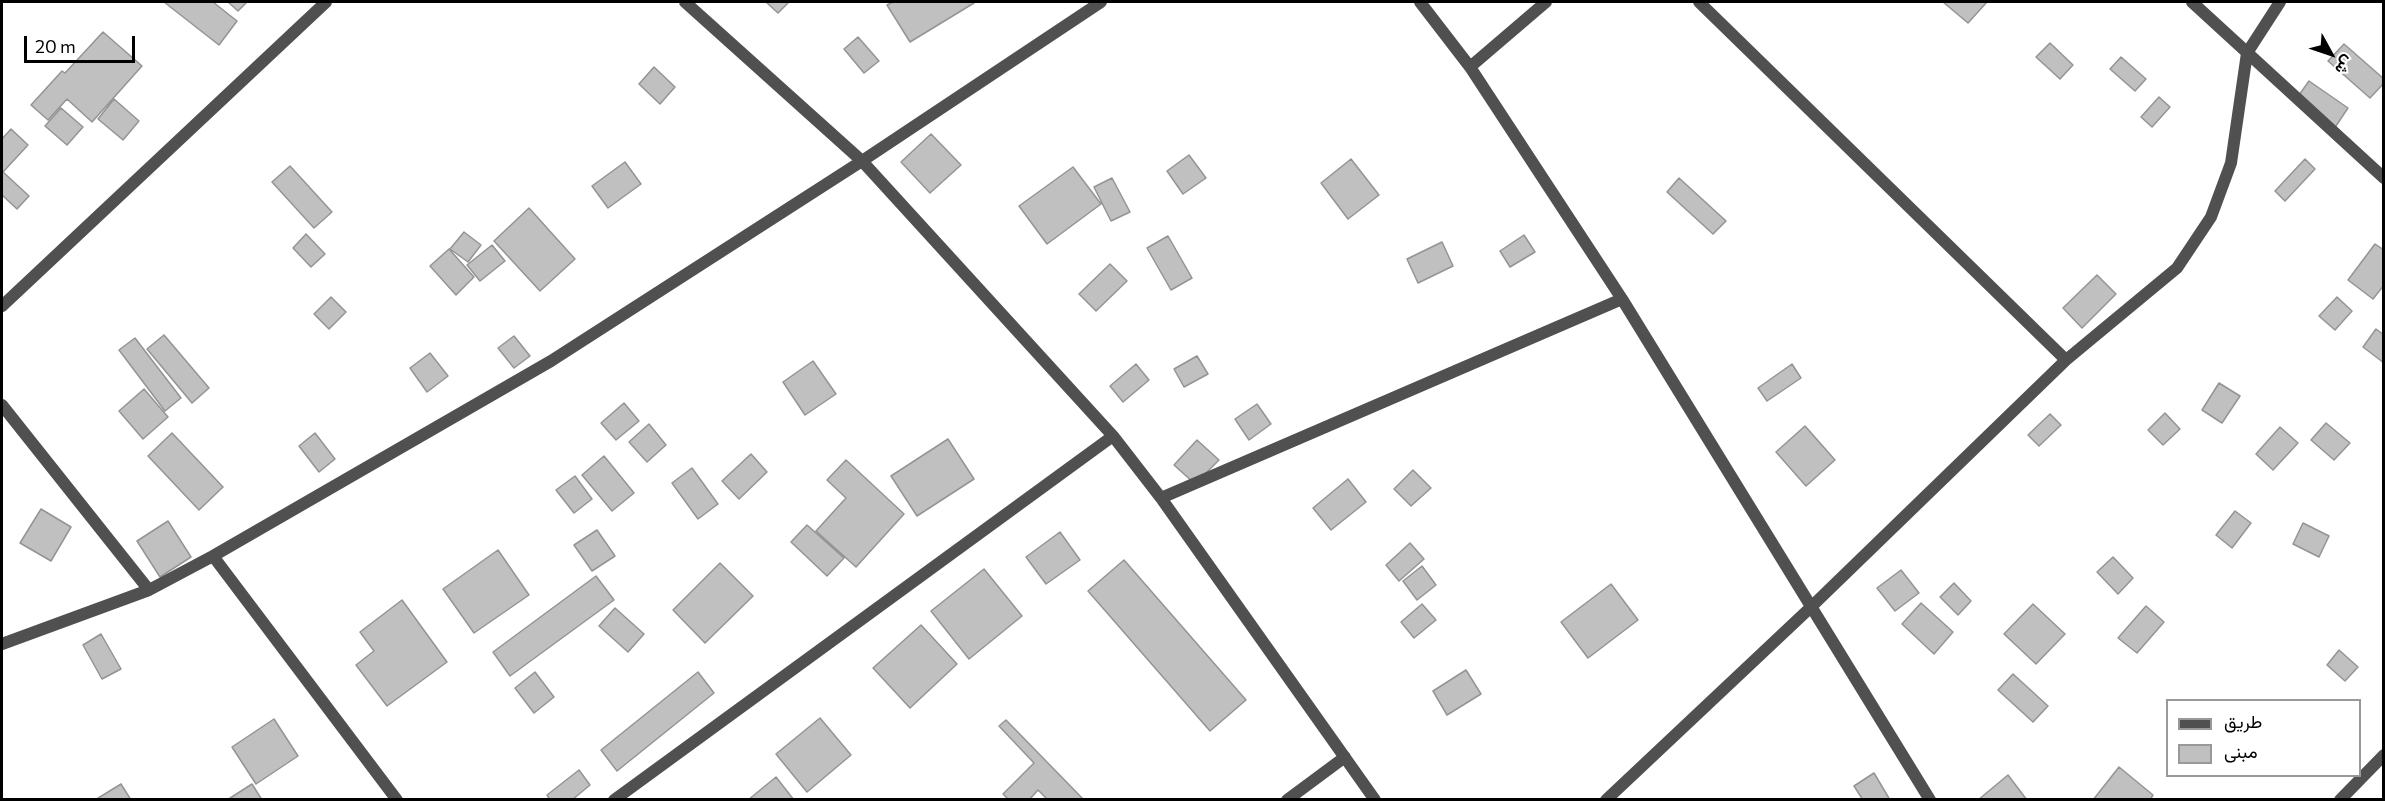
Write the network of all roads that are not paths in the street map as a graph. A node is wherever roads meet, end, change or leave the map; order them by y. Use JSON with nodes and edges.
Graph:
{"nodes":[{"id":1,"x":326,"y":2,"type":"edge"},
{"id":2,"x":685,"y":2,"type":"edge"},
{"id":3,"x":1101,"y":2,"type":"edge"},
{"id":4,"x":1420,"y":2,"type":"edge"},
{"id":5,"x":1546,"y":2,"type":"edge"},
{"id":6,"x":1699,"y":2,"type":"edge"},
{"id":7,"x":2192,"y":2,"type":"edge"},
{"id":8,"x":2280,"y":2,"type":"edge"},
{"id":9,"x":2247,"y":53,"type":"junction"},
{"id":10,"x":1470,"y":67,"type":"junction"},
{"id":11,"x":862,"y":161,"type":"junction"},
{"id":12,"x":2384,"y":178,"type":"edge"},
{"id":13,"x":1622,"y":299,"type":"junction"},
{"id":14,"x":2,"y":306,"type":"edge"},
{"id":15,"x":2066,"y":360,"type":"junction"},
{"id":16,"x":2,"y":405,"type":"edge"},
{"id":17,"x":1113,"y":436,"type":"junction"},
{"id":18,"x":1161,"y":498,"type":"junction"},
{"id":19,"x":213,"y":556,"type":"junction"},
{"id":20,"x":149,"y":590,"type":"junction"},
{"id":21,"x":1810,"y":608,"type":"junction"},
{"id":22,"x":2,"y":644,"type":"edge"},
{"id":23,"x":2384,"y":754,"type":"edge"},
{"id":24,"x":1345,"y":757,"type":"junction"},
{"id":25,"x":397,"y":800,"type":"edge"},
{"id":26,"x":614,"y":800,"type":"edge"},
{"id":27,"x":1287,"y":800,"type":"edge"},
{"id":28,"x":1375,"y":800,"type":"edge"},
{"id":29,"x":1606,"y":800,"type":"edge"},
{"id":30,"x":1930,"y":800,"type":"edge"},
{"id":31,"x":2340,"y":800,"type":"edge"}],
"edges":[{"from":1,"to":14,"type":"street"},
{"from":2,"to":11,"type":"street"},
{"from":3,"to":11,"type":"street"},
{"from":4,"to":10,"type":"street"},
{"from":5,"to":10,"type":"street"},
{"from":6,"to":15,"type":"street"},
{"from":7,"to":9,"type":"street"},
{"from":8,"to":9,"type":"street"},
{"from":9,"to":12,"type":"street"},
{"from":9,"to":15,"type":"street"},
{"from":10,"to":13,"type":"street"},
{"from":11,"to":17,"type":"street"},
{"from":11,"to":19,"type":"street"},
{"from":13,"to":18,"type":"street"},
{"from":13,"to":21,"type":"street"},
{"from":15,"to":21,"type":"street"},
{"from":16,"to":20,"type":"street"},
{"from":17,"to":18,"type":"street"},
{"from":17,"to":26,"type":"street"},
{"from":18,"to":24,"type":"street"},
{"from":19,"to":20,"type":"street"},
{"from":19,"to":25,"type":"street"},
{"from":20,"to":22,"type":"street"},
{"from":21,"to":29,"type":"street"},
{"from":21,"to":30,"type":"street"},
{"from":23,"to":31,"type":"street"},
{"from":24,"to":27,"type":"street"},
{"from":24,"to":28,"type":"street"}]}
